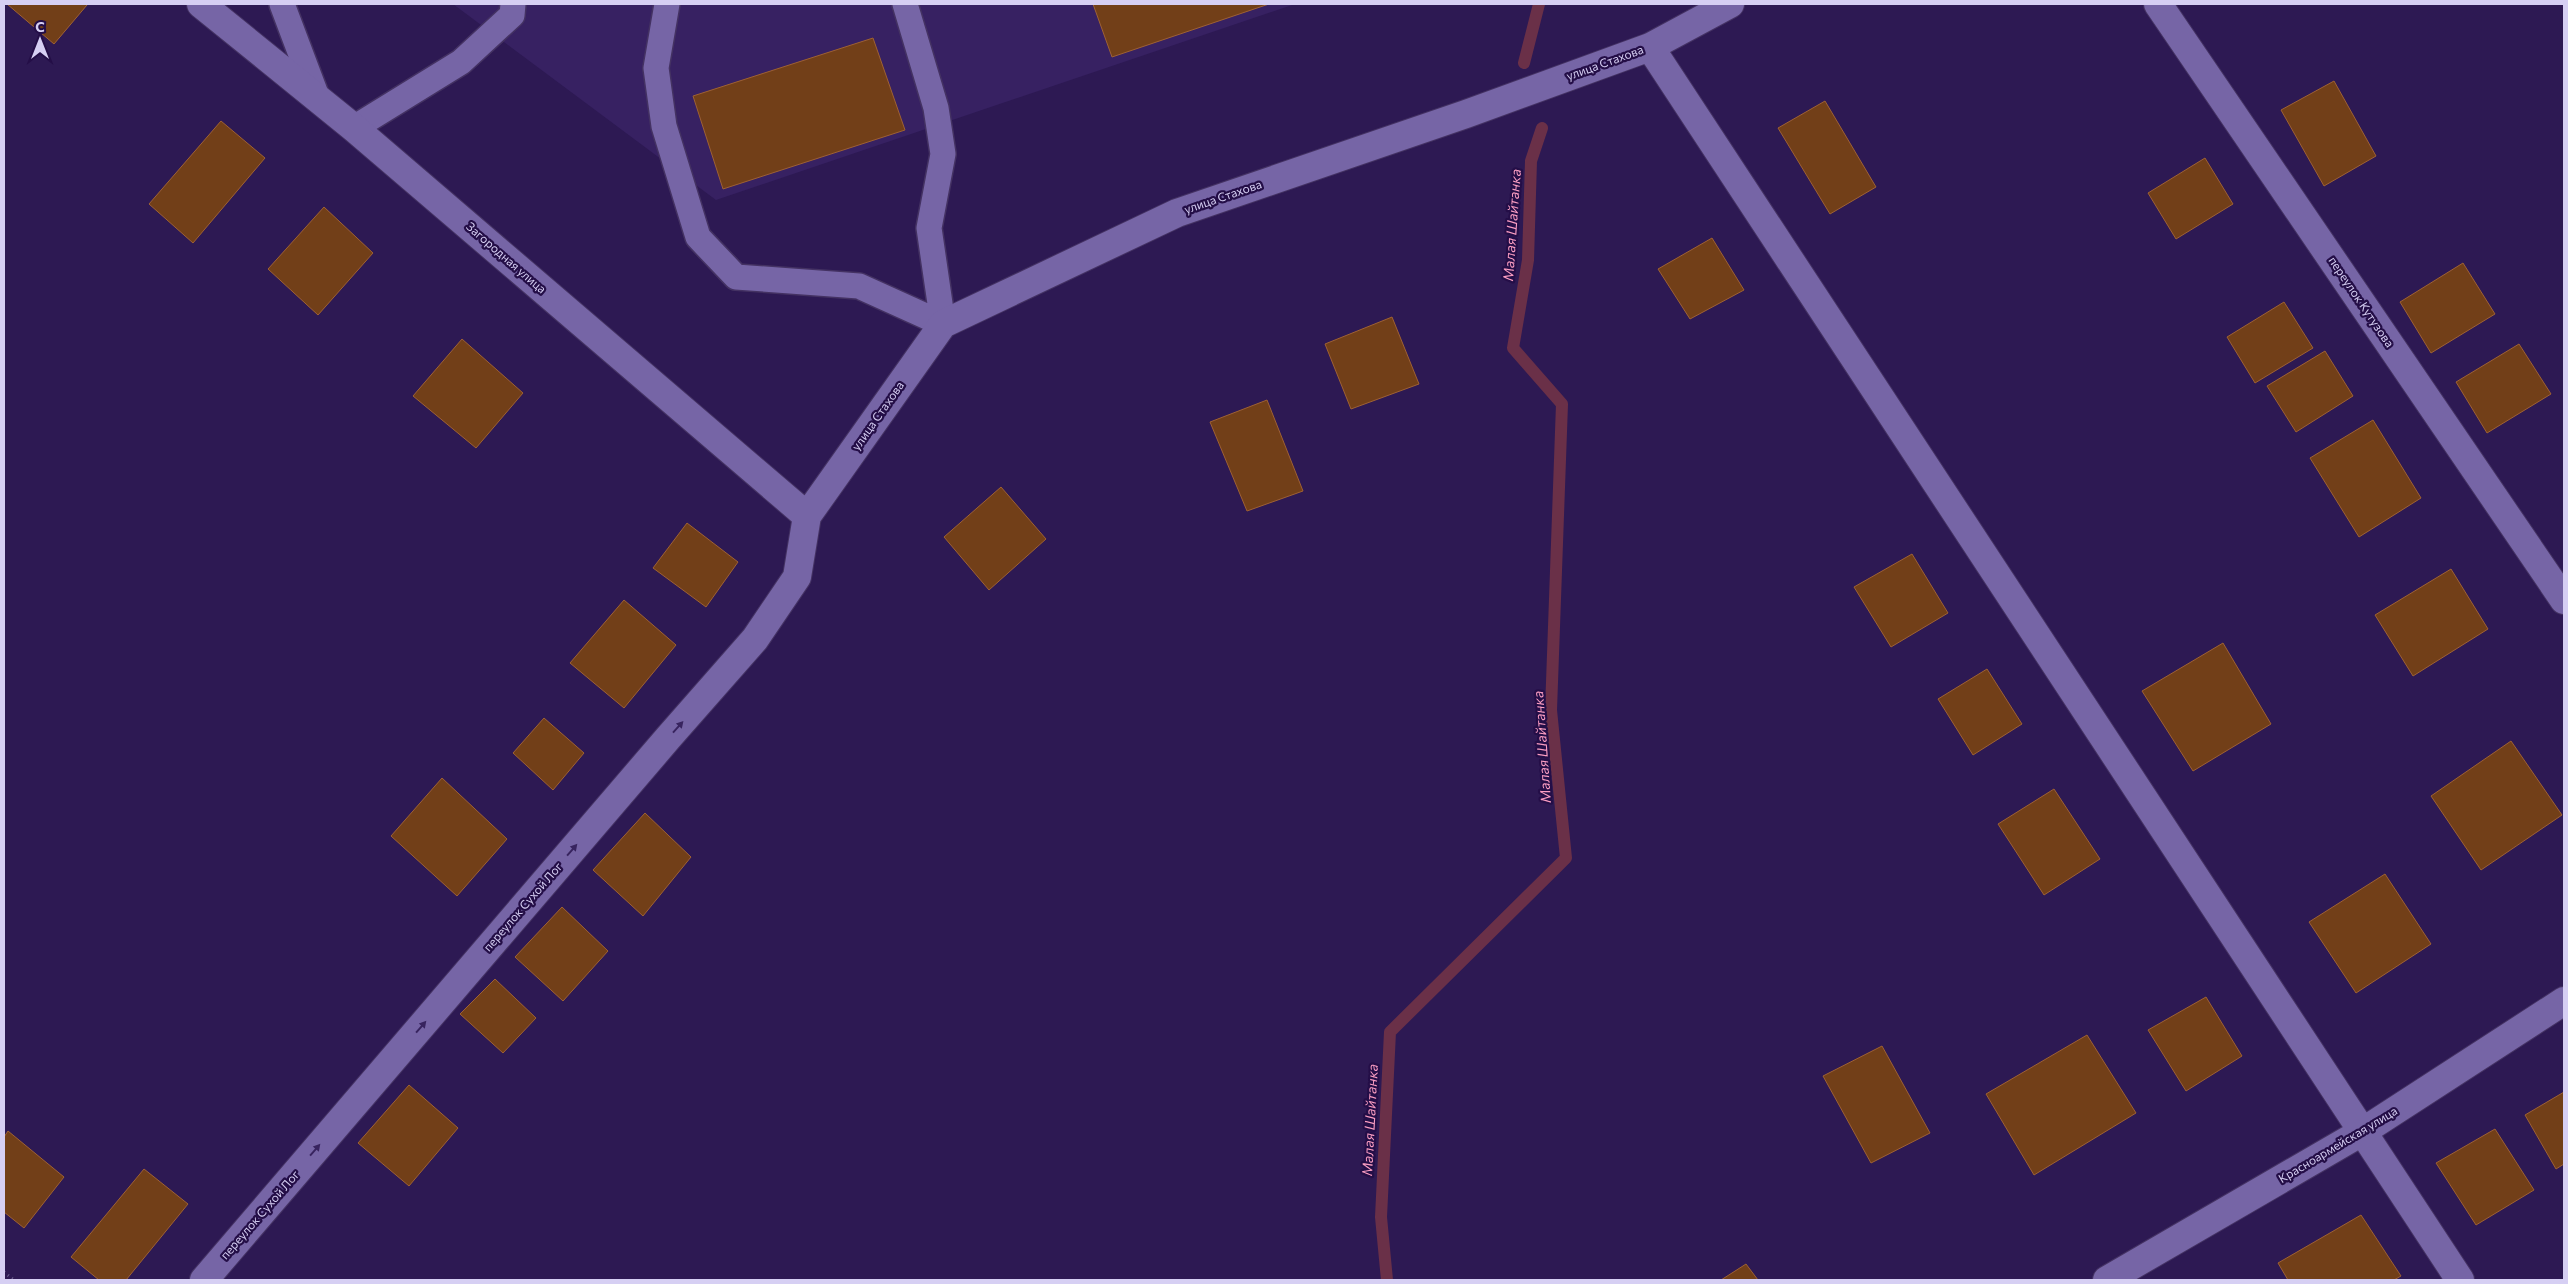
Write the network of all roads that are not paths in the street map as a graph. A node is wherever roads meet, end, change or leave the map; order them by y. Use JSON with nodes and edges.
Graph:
{"nodes":[{"id":1,"x":201,"y":4,"type":"edge"},
{"id":2,"x":282,"y":4,"type":"edge"},
{"id":3,"x":513,"y":4,"type":"edge"},
{"id":4,"x":667,"y":4,"type":"edge"},
{"id":5,"x":905,"y":4,"type":"edge"},
{"id":6,"x":2158,"y":4,"type":"edge"},
{"id":7,"x":1725,"y":5,"type":"edge"},
{"id":8,"x":1650,"y":47,"type":"junction"},
{"id":9,"x":317,"y":97,"type":"junction"},
{"id":10,"x":354,"y":128,"type":"junction"},
{"id":11,"x":944,"y":324,"type":"junction"},
{"id":12,"x":807,"y":516,"type":"junction"},
{"id":13,"x":2564,"y":600,"type":"edge"},
{"id":14,"x":2564,"y":1001,"type":"edge"},
{"id":15,"x":2362,"y":1132,"type":"junction"},
{"id":16,"x":204,"y":1280,"type":"edge"},
{"id":17,"x":2106,"y":1280,"type":"edge"},
{"id":18,"x":2460,"y":1280,"type":"edge"}],
"edges":[{"from":1,"to":9,"type":"street","name":"Загородная улица"},
{"from":2,"to":9,"type":"lane"},
{"from":3,"to":10,"type":"lane"},
{"from":4,"to":11,"type":"lane"},
{"from":5,"to":11,"type":"lane"},
{"from":6,"to":13,"type":"street","name":"переулок Кутузова"},
{"from":7,"to":8,"type":"street","name":"улица Стахова"},
{"from":8,"to":11,"type":"street","name":"улица Стахова"},
{"from":8,"to":15,"type":"street"},
{"from":9,"to":10,"type":"street","name":"Загородная улица"},
{"from":10,"to":12,"type":"street","name":"Загородная улица"},
{"from":11,"to":12,"type":"street","name":"улица Стахова"},
{"from":16,"to":12,"type":"street","name":"переулок Сухой Лог","one_way":true},
{"from":14,"to":15,"type":"street","name":"Красноармейская улица"},
{"from":15,"to":17,"type":"street","name":"Красноармейская улица"},
{"from":15,"to":18,"type":"street"}]}
